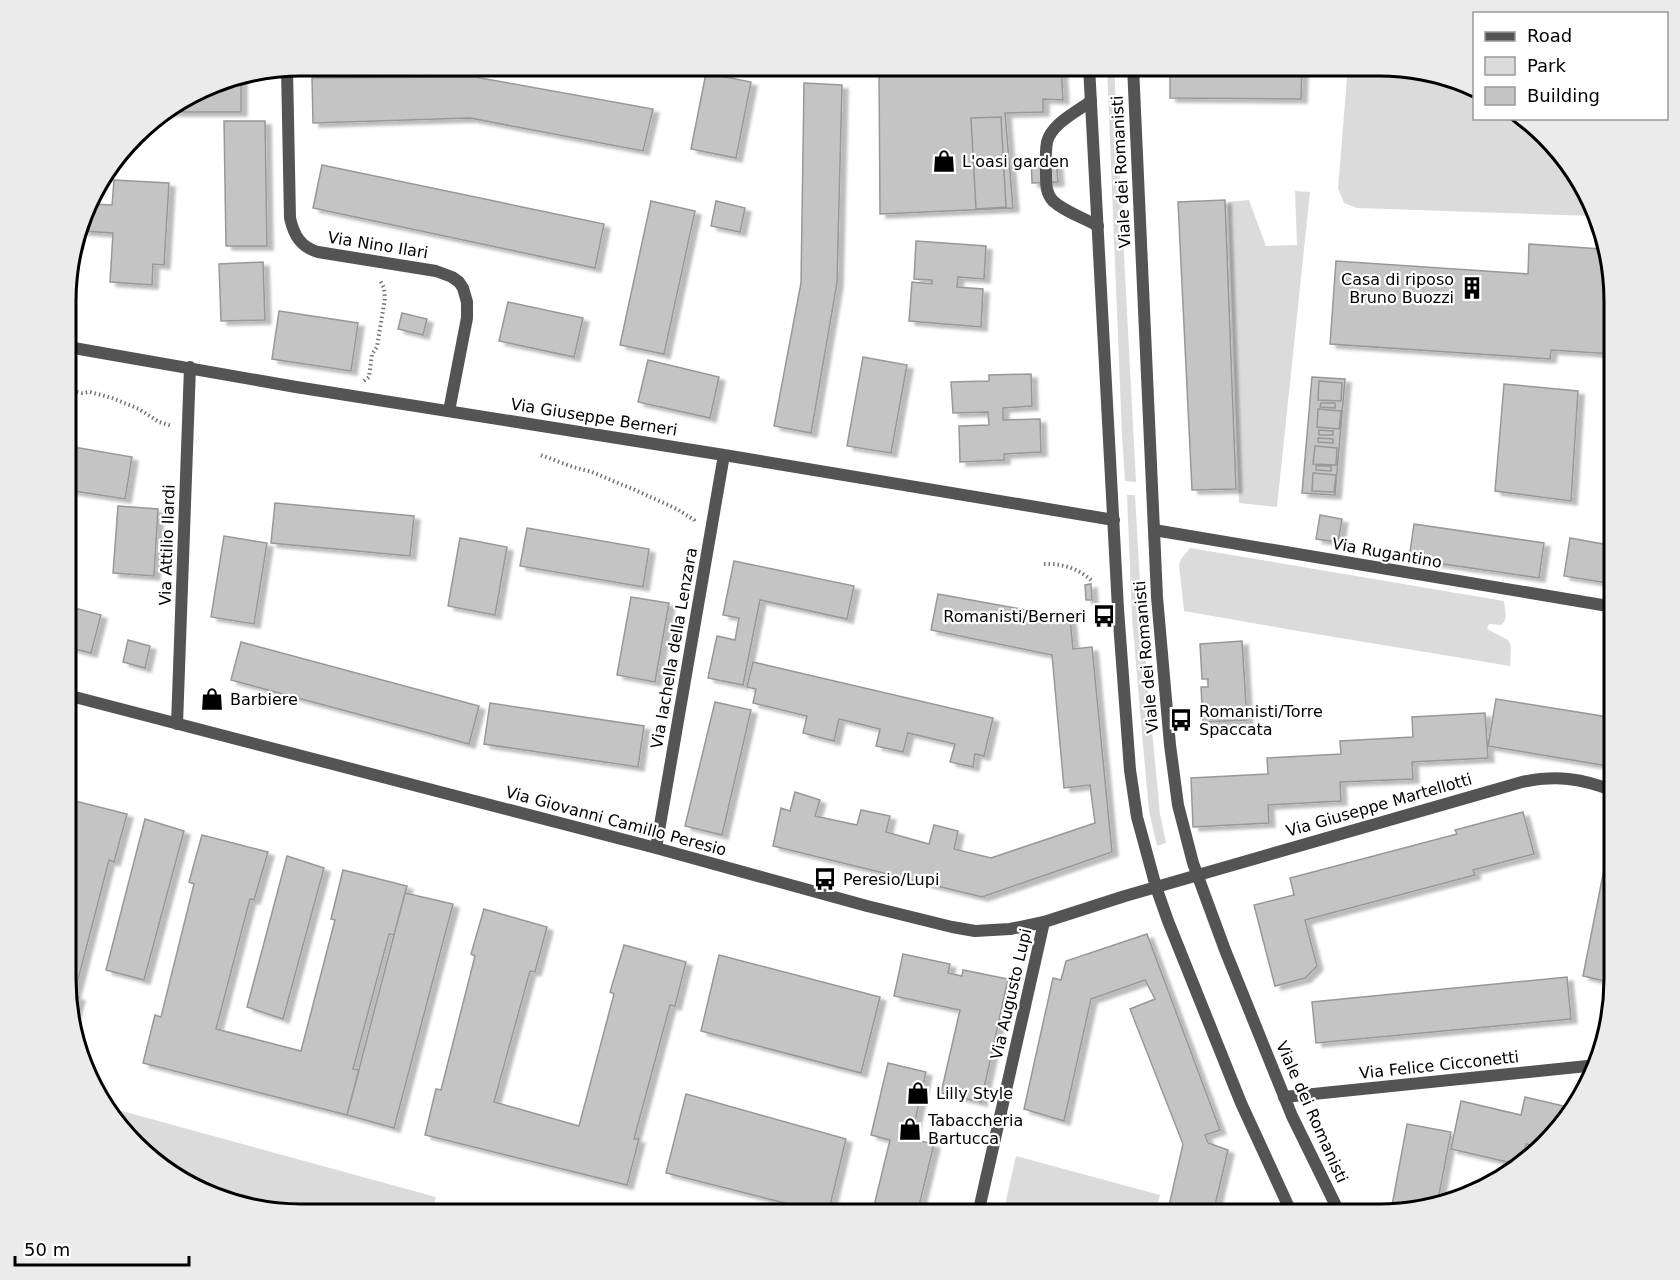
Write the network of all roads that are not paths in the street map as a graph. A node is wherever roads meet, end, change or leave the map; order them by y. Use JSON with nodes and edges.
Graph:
{"nodes":[{"id":1,"x":1090,"y":76,"type":"edge"},
{"id":2,"x":1133,"y":76,"type":"edge"},
{"id":3,"x":287,"y":77,"type":"edge"},
{"id":4,"x":1091,"y":101,"type":"junction"},
{"id":5,"x":1098,"y":225,"type":"junction"},
{"id":6,"x":76,"y":348,"type":"edge"},
{"id":7,"x":190,"y":367,"type":"junction"},
{"id":8,"x":449,"y":411,"type":"junction"},
{"id":9,"x":724,"y":454,"type":"junction"},
{"id":10,"x":1114,"y":520,"type":"junction"},
{"id":11,"x":1154,"y":530,"type":"junction"},
{"id":12,"x":1604,"y":605,"type":"edge"},
{"id":13,"x":76,"y":697,"type":"edge"},
{"id":14,"x":177,"y":723,"type":"junction"},
{"id":15,"x":1604,"y":788,"type":"edge"},
{"id":16,"x":656,"y":848,"type":"junction"},
{"id":17,"x":1198,"y":875,"type":"junction"},
{"id":18,"x":1156,"y":887,"type":"junction"},
{"id":19,"x":1044,"y":922,"type":"junction"},
{"id":20,"x":1585,"y":1066,"type":"edge"},
{"id":21,"x":1284,"y":1097,"type":"junction"},
{"id":22,"x":980,"y":1204,"type":"edge"},
{"id":23,"x":1287,"y":1204,"type":"edge"},
{"id":24,"x":1335,"y":1204,"type":"edge"}],
"edges":[{"from":1,"to":4,"type":"street","name":"Viale dei Romanisti"},
{"from":2,"to":11,"type":"street","name":"Viale dei Romanisti"},
{"from":3,"to":8,"type":"street","name":"Via Nino Ilari"},
{"from":4,"to":5,"type":"street","name":"Viale dei Romanisti"},
{"from":4,"to":5,"type":"street"},
{"from":5,"to":10,"type":"street","name":"Viale dei Romanisti"},
{"from":6,"to":7,"type":"street","name":"Via Giuseppe Berneri"},
{"from":7,"to":8,"type":"street","name":"Via Giuseppe Berneri"},
{"from":7,"to":14,"type":"street","name":"Via Attilio Ilardi"},
{"from":8,"to":9,"type":"street","name":"Via Giuseppe Berneri"},
{"from":9,"to":10,"type":"street","name":"Via Giuseppe Berneri"},
{"from":9,"to":16,"type":"street","name":"Via Iachella della Lenzara"},
{"from":10,"to":18,"type":"street","name":"Viale dei Romanisti"},
{"from":11,"to":12,"type":"street","name":"Via Rugantino"},
{"from":11,"to":17,"type":"street","name":"Viale dei Romanisti"},
{"from":13,"to":14,"type":"street","name":"Via Giovanni Camillo Peresio"},
{"from":14,"to":16,"type":"street","name":"Via Giovanni Camillo Peresio"},
{"from":15,"to":17,"type":"street","name":"Via Giuseppe Martellotti"},
{"from":16,"to":19,"type":"street","name":"Via Giovanni Camillo Peresio"},
{"from":17,"to":18,"type":"street","name":"Via Giuseppe Martellotti"},
{"from":17,"to":21,"type":"street","name":"Viale dei Romanisti"},
{"from":18,"to":19,"type":"street","name":"Via Giovanni Camillo Peresio"},
{"from":18,"to":23,"type":"street","name":"Viale dei Romanisti"},
{"from":19,"to":22,"type":"street","name":"Via Augusto Lupi"},
{"from":20,"to":21,"type":"street","name":"Via Felice Cicconetti"},
{"from":21,"to":24,"type":"street","name":"Viale dei Romanisti"}]}
